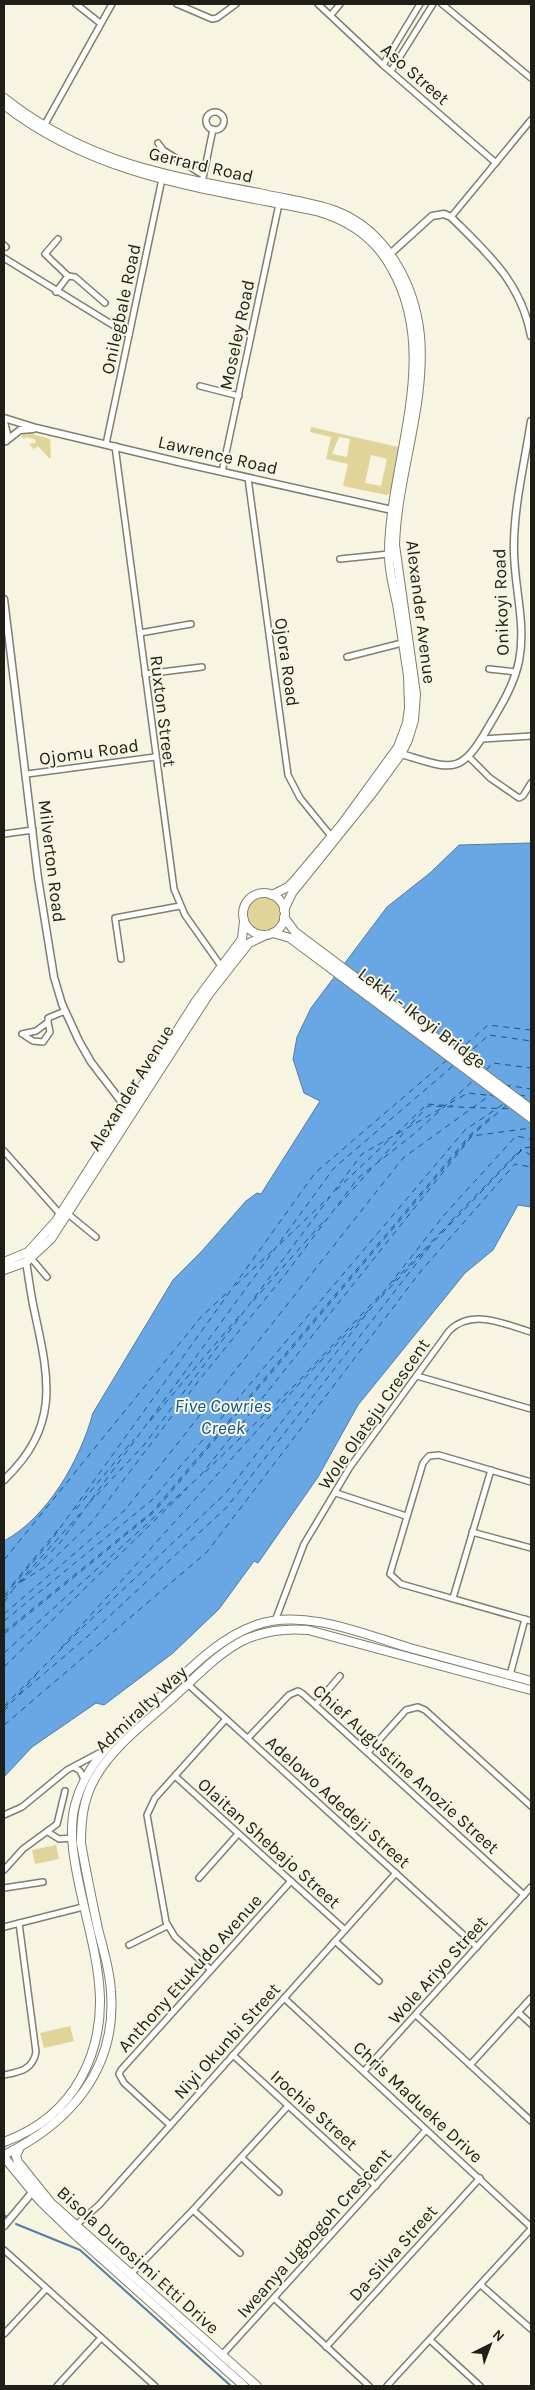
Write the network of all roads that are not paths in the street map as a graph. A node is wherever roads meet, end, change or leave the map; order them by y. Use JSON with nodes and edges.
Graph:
{"nodes":[{"id":1,"x":76,"y":4,"type":"edge"},
{"id":2,"x":112,"y":4,"type":"edge"},
{"id":3,"x":176,"y":4,"type":"edge"},
{"id":4,"x":236,"y":4,"type":"edge"},
{"id":5,"x":318,"y":4,"type":"edge"},
{"id":6,"x":340,"y":4,"type":"edge"},
{"id":7,"x":420,"y":4,"type":"edge"},
{"id":8,"x":433,"y":4,"type":"edge"},
{"id":9,"x":442,"y":4,"type":"edge"},
{"id":10,"x":331,"y":15,"type":"junction"},
{"id":11,"x":100,"y":23,"type":"junction"},
{"id":12,"x":383,"y":64,"type":"junction"},
{"id":13,"x":391,"y":71,"type":"junction"},
{"id":14,"x":531,"y":78,"type":"edge"},
{"id":15,"x":4,"y":98,"type":"edge"},
{"id":16,"x":4,"y":106,"type":"edge"},
{"id":17,"x":531,"y":120,"type":"edge"},
{"id":18,"x":44,"y":126,"type":"junction"},
{"id":19,"x":213,"y":129,"type":"dead end"},
{"id":20,"x":158,"y":143,"type":"dead end"},
{"id":21,"x":496,"y":163,"type":"junction"},
{"id":22,"x":203,"y":178,"type":"junction"},
{"id":23,"x":162,"y":179,"type":"junction"},
{"id":24,"x":279,"y":204,"type":"junction"},
{"id":25,"x":451,"y":217,"type":"junction"},
{"id":26,"x":58,"y":239,"type":"dead end"},
{"id":27,"x":387,"y":255,"type":"junction"},
{"id":28,"x":4,"y":258,"type":"edge"},
{"id":29,"x":68,"y":276,"type":"junction"},
{"id":30,"x":56,"y":292,"type":"junction"},
{"id":31,"x":105,"y":303,"type":"dead end"},
{"id":32,"x":129,"y":335,"type":"junction"},
{"id":33,"x":531,"y":336,"type":"edge"},
{"id":34,"x":200,"y":386,"type":"dead end"},
{"id":35,"x":239,"y":396,"type":"junction"},
{"id":36,"x":4,"y":420,"type":"edge"},
{"id":37,"x":531,"y":421,"type":"edge"},
{"id":38,"x":36,"y":428,"type":"junction"},
{"id":39,"x":5,"y":442,"type":"edge"},
{"id":40,"x":106,"y":444,"type":"junction"},
{"id":41,"x":115,"y":446,"type":"junction"},
{"id":42,"x":222,"y":472,"type":"junction"},
{"id":43,"x":248,"y":478,"type":"junction"},
{"id":44,"x":392,"y":510,"type":"junction"},
{"id":45,"x":389,"y":554,"type":"junction"},
{"id":46,"x":340,"y":559,"type":"dead end"},
{"id":47,"x":4,"y":599,"type":"edge"},
{"id":48,"x":191,"y":624,"type":"dead end"},
{"id":49,"x":140,"y":632,"type":"junction"},
{"id":50,"x":402,"y":643,"type":"junction"},
{"id":51,"x":347,"y":657,"type":"dead end"},
{"id":52,"x":202,"y":667,"type":"dead end"},
{"id":53,"x":488,"y":669,"type":"dead end"},
{"id":54,"x":516,"y":672,"type":"junction"},
{"id":55,"x":145,"y":674,"type":"junction"},
{"id":56,"x":531,"y":736,"type":"edge"},
{"id":57,"x":482,"y":739,"type":"junction"},
{"id":58,"x":400,"y":754,"type":"junction"},
{"id":59,"x":155,"y":757,"type":"junction"},
{"id":60,"x":469,"y":757,"type":"junction"},
{"id":61,"x":27,"y":774,"type":"junction"},
{"id":62,"x":531,"y":783,"type":"edge"},
{"id":63,"x":32,"y":830,"type":"junction"},
{"id":64,"x":4,"y":834,"type":"edge"},
{"id":65,"x":331,"y":836,"type":"junction"},
{"id":66,"x":272,"y":895,"type":"junction"},
{"id":67,"x":180,"y":906,"type":"junction"},
{"id":68,"x":284,"y":913,"type":"junction"},
{"id":69,"x":244,"y":921,"type":"junction"},
{"id":70,"x":269,"y":934,"type":"junction"},
{"id":71,"x":297,"y":938,"type":"junction"},
{"id":72,"x":121,"y":959,"type":"dead end"},
{"id":73,"x":221,"y":966,"type":"junction"},
{"id":74,"x":65,"y":1011,"type":"junction"},
{"id":75,"x":48,"y":1022,"type":"junction"},
{"id":76,"x":531,"y":1108,"type":"edge"},
{"id":77,"x":127,"y":1109,"type":"junction"},
{"id":78,"x":531,"y":1118,"type":"edge"},
{"id":79,"x":4,"y":1151,"type":"edge"},
{"id":80,"x":93,"y":1169,"type":"junction"},
{"id":81,"x":64,"y":1214,"type":"junction"},
{"id":82,"x":96,"y":1237,"type":"dead end"},
{"id":83,"x":26,"y":1259,"type":"junction"},
{"id":84,"x":4,"y":1262,"type":"edge"},
{"id":85,"x":4,"y":1270,"type":"edge"},
{"id":86,"x":47,"y":1276,"type":"dead end"},
{"id":87,"x":531,"y":1332,"type":"edge"},
{"id":88,"x":417,"y":1376,"type":"junction"},
{"id":89,"x":531,"y":1409,"type":"edge"},
{"id":90,"x":491,"y":1470,"type":"junction"},
{"id":91,"x":4,"y":1480,"type":"edge"},
{"id":92,"x":531,"y":1482,"type":"edge"},
{"id":93,"x":336,"y":1493,"type":"junction"},
{"id":94,"x":406,"y":1516,"type":"junction"},
{"id":95,"x":472,"y":1532,"type":"junction"},
{"id":96,"x":531,"y":1548,"type":"edge"},
{"id":97,"x":453,"y":1598,"type":"junction"},
{"id":98,"x":528,"y":1620,"type":"edge"},
{"id":99,"x":274,"y":1622,"type":"junction"},
{"id":100,"x":340,"y":1676,"type":"dead end"},
{"id":101,"x":510,"y":1676,"type":"junction"},
{"id":102,"x":181,"y":1678,"type":"junction"},
{"id":103,"x":531,"y":1681,"type":"edge"},
{"id":104,"x":188,"y":1684,"type":"junction"},
{"id":105,"x":531,"y":1690,"type":"edge"},
{"id":106,"x":316,"y":1704,"type":"junction"},
{"id":107,"x":226,"y":1719,"type":"junction"},
{"id":108,"x":248,"y":1738,"type":"junction"},
{"id":109,"x":104,"y":1750,"type":"junction"},
{"id":110,"x":369,"y":1751,"type":"junction"},
{"id":111,"x":74,"y":1767,"type":"junction"},
{"id":112,"x":175,"y":1776,"type":"junction"},
{"id":113,"x":84,"y":1779,"type":"junction"},
{"id":114,"x":65,"y":1791,"type":"dead end"},
{"id":115,"x":531,"y":1806,"type":"edge"},
{"id":116,"x":4,"y":1815,"type":"edge"},
{"id":117,"x":48,"y":1832,"type":"junction"},
{"id":118,"x":238,"y":1834,"type":"junction"},
{"id":119,"x":73,"y":1838,"type":"junction"},
{"id":120,"x":4,"y":1870,"type":"edge"},
{"id":121,"x":396,"y":1873,"type":"junction"},
{"id":122,"x":199,"y":1878,"type":"dead end"},
{"id":123,"x":291,"y":1881,"type":"junction"},
{"id":124,"x":42,"y":1882,"type":"dead end"},
{"id":125,"x":531,"y":1887,"type":"edge"},
{"id":126,"x":4,"y":1888,"type":"edge"},
{"id":127,"x":524,"y":1895,"type":"junction"},
{"id":128,"x":83,"y":1907,"type":"junction"},
{"id":129,"x":19,"y":1924,"type":"junction"},
{"id":130,"x":167,"y":1926,"type":"junction"},
{"id":131,"x":4,"y":1927,"type":"edge"},
{"id":132,"x":345,"y":1930,"type":"junction"},
{"id":133,"x":335,"y":1941,"type":"junction"},
{"id":134,"x":129,"y":1945,"type":"dead end"},
{"id":135,"x":477,"y":1947,"type":"junction"},
{"id":136,"x":211,"y":1970,"type":"junction"},
{"id":137,"x":379,"y":1981,"type":"dead end"},
{"id":138,"x":284,"y":1998,"type":"junction"},
{"id":139,"x":531,"y":1998,"type":"edge"},
{"id":140,"x":518,"y":2012,"type":"junction"},
{"id":141,"x":416,"y":2014,"type":"junction"},
{"id":142,"x":531,"y":2024,"type":"edge"},
{"id":143,"x":233,"y":2055,"type":"junction"},
{"id":144,"x":470,"y":2065,"type":"junction"},
{"id":145,"x":365,"y":2070,"type":"junction"},
{"id":146,"x":4,"y":2075,"type":"edge"},
{"id":147,"x":288,"y":2106,"type":"junction"},
{"id":148,"x":531,"y":2121,"type":"edge"},
{"id":149,"x":170,"y":2125,"type":"junction"},
{"id":150,"x":426,"y":2130,"type":"junction"},
{"id":151,"x":4,"y":2142,"type":"edge"},
{"id":152,"x":20,"y":2147,"type":"junction"},
{"id":153,"x":4,"y":2156,"type":"edge"},
{"id":154,"x":242,"y":2158,"type":"junction"},
{"id":155,"x":480,"y":2178,"type":"junction"},
{"id":156,"x":376,"y":2186,"type":"junction"},
{"id":157,"x":34,"y":2190,"type":"junction"},
{"id":158,"x":279,"y":2192,"type":"dead end"},
{"id":159,"x":193,"y":2210,"type":"junction"},
{"id":160,"x":76,"y":2225,"type":"junction"},
{"id":161,"x":4,"y":2226,"type":"edge"},
{"id":162,"x":531,"y":2228,"type":"edge"},
{"id":163,"x":4,"y":2250,"type":"edge"},
{"id":164,"x":240,"y":2253,"type":"dead end"},
{"id":165,"x":132,"y":2274,"type":"junction"},
{"id":166,"x":482,"y":2286,"type":"junction"},
{"id":167,"x":46,"y":2289,"type":"junction"},
{"id":168,"x":274,"y":2298,"type":"junction"},
{"id":169,"x":531,"y":2329,"type":"edge"},
{"id":170,"x":4,"y":2334,"type":"edge"},
{"id":171,"x":101,"y":2338,"type":"junction"},
{"id":172,"x":430,"y":2340,"type":"junction"},
{"id":173,"x":326,"y":2347,"type":"junction"},
{"id":174,"x":222,"y":2355,"type":"junction"},
{"id":175,"x":57,"y":2386,"type":"edge"},
{"id":176,"x":155,"y":2386,"type":"edge"},
{"id":177,"x":244,"y":2386,"type":"edge"},
{"id":178,"x":257,"y":2386,"type":"edge"},
{"id":179,"x":369,"y":2386,"type":"edge"},
{"id":180,"x":387,"y":2386,"type":"edge"},
{"id":181,"x":480,"y":2386,"type":"edge"}],
"edges":[{"from":1,"to":11,"type":"street"},
{"from":2,"to":11,"type":"street"},
{"from":3,"to":4,"type":"street"},
{"from":5,"to":10,"type":"street","name":"Aso Street"},
{"from":6,"to":10,"type":"street"},
{"from":7,"to":12,"type":"street"},
{"from":8,"to":13,"type":"street"},
{"from":9,"to":14,"type":"street"},
{"from":10,"to":12,"type":"street","name":"Aso Street"},
{"from":11,"to":18,"type":"street"},
{"from":12,"to":13,"type":"street","name":"Aso Street"},
{"from":13,"to":21,"type":"street","name":"Aso Street"},
{"from":15,"to":18,"type":"main road","name":"Gerrard Road"},
{"from":16,"to":23,"type":"main road"},
{"from":17,"to":21,"type":"street"},
{"from":18,"to":22,"type":"main road","name":"Gerrard Road"},
{"from":19,"to":22,"type":"street"},
{"from":20,"to":22,"type":"street"},
{"from":21,"to":25,"type":"street"},
{"from":22,"to":27,"type":"main road","name":"Gerrard Road"},
{"from":23,"to":24,"type":"main road"},
{"from":23,"to":32,"type":"street","name":"Onilegbale Road"},
{"from":24,"to":27,"type":"main road"},
{"from":24,"to":35,"type":"street","name":"Moseley Road"},
{"from":25,"to":27,"type":"street"},
{"from":25,"to":33,"type":"street"},
{"from":26,"to":29,"type":"street"},
{"from":27,"to":44,"type":"main road","name":"Alexander Avenue"},
{"from":27,"to":58,"type":"main road","name":"Alexander Avenue"},
{"from":28,"to":30,"type":"street"},
{"from":29,"to":30,"type":"street"},
{"from":29,"to":31,"type":"street"},
{"from":30,"to":32,"type":"street"},
{"from":32,"to":40,"type":"street","name":"Onilegbale Road"},
{"from":34,"to":35,"type":"street"},
{"from":35,"to":42,"type":"street","name":"Moseley Road"},
{"from":36,"to":38,"type":"street","name":"Lawrence Road"},
{"from":36,"to":39,"type":"street"},
{"from":37,"to":54,"type":"street","name":"Onikoyi Road"},
{"from":38,"to":39,"type":"street"},
{"from":38,"to":40,"type":"street","name":"Lawrence Road"},
{"from":40,"to":41,"type":"street","name":"Lawrence Road"},
{"from":41,"to":42,"type":"street","name":"Lawrence Road"},
{"from":41,"to":49,"type":"street","name":"Ruxton Street"},
{"from":42,"to":43,"type":"street","name":"Lawrence Road"},
{"from":43,"to":44,"type":"street","name":"Lawrence Road"},
{"from":43,"to":65,"type":"street","name":"Ojora Road"},
{"from":44,"to":45,"type":"main road","name":"Alexander Avenue"},
{"from":45,"to":46,"type":"street"},
{"from":45,"to":50,"type":"main road","name":"Alexander Avenue"},
{"from":47,"to":61,"type":"street","name":"Milverton Road"},
{"from":48,"to":49,"type":"street"},
{"from":49,"to":55,"type":"street","name":"Ruxton Street"},
{"from":50,"to":51,"type":"street"},
{"from":50,"to":65,"type":"main road","name":"Alexander Avenue"},
{"from":52,"to":55,"type":"street"},
{"from":53,"to":54,"type":"street"},
{"from":54,"to":57,"type":"street","name":"Onikoyi Road"},
{"from":55,"to":59,"type":"street","name":"Ruxton Street"},
{"from":56,"to":57,"type":"street"},
{"from":57,"to":60,"type":"street","name":"Onikoyi Road"},
{"from":58,"to":60,"type":"street"},
{"from":58,"to":68,"type":"main road","name":"Alexander Avenue"},
{"from":59,"to":61,"type":"street","name":"Ojomu Road"},
{"from":59,"to":67,"type":"street","name":"Ruxton Street"},
{"from":60,"to":62,"type":"street"},
{"from":61,"to":63,"type":"street","name":"Milverton Road"},
{"from":63,"to":64,"type":"street"},
{"from":63,"to":74,"type":"street","name":"Milverton Road"},
{"from":65,"to":66,"type":"main road","name":"Alexander Avenue"},
{"from":66,"to":68,"type":"main road"},
{"from":66,"to":69,"type":"main road"},
{"from":67,"to":72,"type":"street"},
{"from":67,"to":73,"type":"street","name":"Ruxton Street"},
{"from":68,"to":70,"type":"main road"},
{"from":68,"to":71,"type":"main road"},
{"from":69,"to":70,"type":"main road"},
{"from":69,"to":73,"type":"main road","name":"Alexander Avenue"},
{"from":70,"to":71,"type":"main road"},
{"from":70,"to":80,"type":"main road","name":"Alexander Avenue"},
{"from":71,"to":76,"type":"main road","name":"Lekki - Ikoyi Bridge"},
{"from":71,"to":78,"type":"main road","name":"Lekki - Ikoyi Bridge"},
{"from":73,"to":77,"type":"main road","name":"Alexander Avenue"},
{"from":74,"to":75,"type":"street"},
{"from":74,"to":77,"type":"street","name":"Milverton Road"},
{"from":75,"to":75,"type":"street"},
{"from":77,"to":80,"type":"main road","name":"Alexander Avenue"},
{"from":79,"to":81,"type":"street"},
{"from":80,"to":81,"type":"main road","name":"Alexander Avenue"},
{"from":81,"to":82,"type":"street"},
{"from":81,"to":83,"type":"main road","name":"Alexander Avenue"},
{"from":83,"to":84,"type":"main road"},
{"from":83,"to":85,"type":"main road"},
{"from":83,"to":86,"type":"street"},
{"from":83,"to":91,"type":"street"},
{"from":87,"to":88,"type":"street","name":"Wole Olateju Crescent"},
{"from":88,"to":89,"type":"street"},
{"from":88,"to":93,"type":"street","name":"Wole Olateju Crescent"},
{"from":90,"to":92,"type":"street"},
{"from":90,"to":94,"type":"street"},
{"from":90,"to":95,"type":"street"},
{"from":93,"to":94,"type":"street"},
{"from":93,"to":99,"type":"street","name":"Wole Olateju Crescent"},
{"from":94,"to":97,"type":"street"},
{"from":95,"to":96,"type":"street"},
{"from":95,"to":97,"type":"street"},
{"from":97,"to":98,"type":"street"},
{"from":98,"to":101,"type":"street"},
{"from":99,"to":101,"type":"main road","name":"Admiralty Way"},
{"from":99,"to":102,"type":"main road","name":"Admiralty Way"},
{"from":100,"to":106,"type":"street"},
{"from":101,"to":103,"type":"main road","name":"Admiralty Way"},
{"from":102,"to":104,"type":"street","name":"Adelowo Adedeji Street"},
{"from":102,"to":109,"type":"main road","name":"Admiralty Way"},
{"from":104,"to":105,"type":"main road","name":"Admiralty Way"},
{"from":104,"to":107,"type":"street","name":"Adelowo Adedeji Street"},
{"from":104,"to":152,"type":"main road","name":"Admiralty Way"},
{"from":106,"to":108,"type":"street","name":"Chief Augustine Anozie Street"},
{"from":106,"to":110,"type":"street","name":"Chief Augustine Anozie Street"},
{"from":107,"to":108,"type":"street","name":"Adelowo Adedeji Street"},
{"from":107,"to":112,"type":"street"},
{"from":108,"to":121,"type":"street","name":"Adelowo Adedeji Street"},
{"from":109,"to":111,"type":"street"},
{"from":109,"to":113,"type":"main road","name":"Admiralty Way"},
{"from":110,"to":115,"type":"street"},
{"from":110,"to":127,"type":"street","name":"Chief Augustine Anozie Street"},
{"from":111,"to":113,"type":"street"},
{"from":111,"to":116,"type":"street"},
{"from":112,"to":118,"type":"street","name":"Olaitan Shebajo Street"},
{"from":112,"to":130,"type":"street"},
{"from":113,"to":119,"type":"main road","name":"Admiralty Way"},
{"from":114,"to":117,"type":"street"},
{"from":117,"to":119,"type":"street"},
{"from":117,"to":120,"type":"street"},
{"from":118,"to":122,"type":"street"},
{"from":118,"to":123,"type":"street","name":"Olaitan Shebajo Street"},
{"from":119,"to":128,"type":"main road","name":"Admiralty Way"},
{"from":121,"to":132,"type":"street","name":"Niyi Okunbi Street"},
{"from":121,"to":135,"type":"street","name":"Adelowo Adedeji Street"},
{"from":123,"to":132,"type":"street","name":"Olaitan Shebajo Street"},
{"from":123,"to":136,"type":"street","name":"Anthony Etukudo Avenue"},
{"from":124,"to":126,"type":"street"},
{"from":125,"to":127,"type":"street","name":"Wole Ariyo Street"},
{"from":127,"to":135,"type":"street","name":"Wole Ariyo Street"},
{"from":128,"to":129,"type":"street"},
{"from":128,"to":151,"type":"main road","name":"Admiralty Way"},
{"from":129,"to":131,"type":"street"},
{"from":129,"to":146,"type":"street"},
{"from":130,"to":134,"type":"street"},
{"from":130,"to":136,"type":"street"},
{"from":132,"to":133,"type":"street","name":"Niyi Okunbi Street"},
{"from":133,"to":137,"type":"street"},
{"from":133,"to":138,"type":"street","name":"Niyi Okunbi Street"},
{"from":135,"to":141,"type":"street","name":"Wole Ariyo Street"},
{"from":136,"to":149,"type":"street","name":"Anthony Etukudo Avenue"},
{"from":138,"to":143,"type":"street","name":"Niyi Okunbi Street"},
{"from":138,"to":145,"type":"street","name":"Chris Madueke Drive"},
{"from":139,"to":140,"type":"street"},
{"from":140,"to":142,"type":"street"},
{"from":140,"to":144,"type":"street"},
{"from":141,"to":144,"type":"street"},
{"from":141,"to":145,"type":"street","name":"Wole Ariyo Street"},
{"from":143,"to":147,"type":"street","name":"Irochie Street"},
{"from":143,"to":149,"type":"street","name":"Niyi Okunbi Street"},
{"from":144,"to":148,"type":"street"},
{"from":145,"to":150,"type":"street","name":"Chris Madueke Drive"},
{"from":147,"to":154,"type":"street"},
{"from":147,"to":156,"type":"street","name":"Irochie Street"},
{"from":149,"to":160,"type":"street","name":"Niyi Okunbi Street"},
{"from":150,"to":155,"type":"street","name":"Chris Madueke Drive"},
{"from":150,"to":156,"type":"street","name":"Iweanya Ugbogoh Crescent"},
{"from":152,"to":153,"type":"main road","name":"Admiralty Way"},
{"from":152,"to":157,"type":"main road","name":"Bisola Durosimi Etti Drive"},
{"from":153,"to":157,"type":"main road"},
{"from":154,"to":158,"type":"street"},
{"from":154,"to":159,"type":"street"},
{"from":155,"to":162,"type":"street","name":"Chris Madueke Drive"},
{"from":155,"to":173,"type":"street","name":"Da-Silva Street"},
{"from":156,"to":168,"type":"street","name":"Iweanya Ugbogoh Crescent"},
{"from":157,"to":160,"type":"main road","name":"Bisola Durosimi Etti Drive"},
{"from":157,"to":161,"type":"street"},
{"from":157,"to":177,"type":"main road"},
{"from":159,"to":164,"type":"street"},
{"from":159,"to":165,"type":"street"},
{"from":160,"to":165,"type":"main road","name":"Bisola Durosimi Etti Drive"},
{"from":162,"to":166,"type":"street"},
{"from":163,"to":167,"type":"street"},
{"from":165,"to":174,"type":"main road","name":"Bisola Durosimi Etti Drive"},
{"from":166,"to":169,"type":"street"},
{"from":166,"to":172,"type":"street"},
{"from":167,"to":170,"type":"street"},
{"from":167,"to":171,"type":"street"},
{"from":168,"to":173,"type":"street"},
{"from":168,"to":174,"type":"street","name":"Iweanya Ugbogoh Crescent"},
{"from":171,"to":175,"type":"street"},
{"from":171,"to":176,"type":"street"},
{"from":172,"to":180,"type":"street"},
{"from":172,"to":181,"type":"street"},
{"from":173,"to":179,"type":"street"},
{"from":174,"to":178,"type":"main road","name":"Bisola Durosimi Etti Drive"}]}
